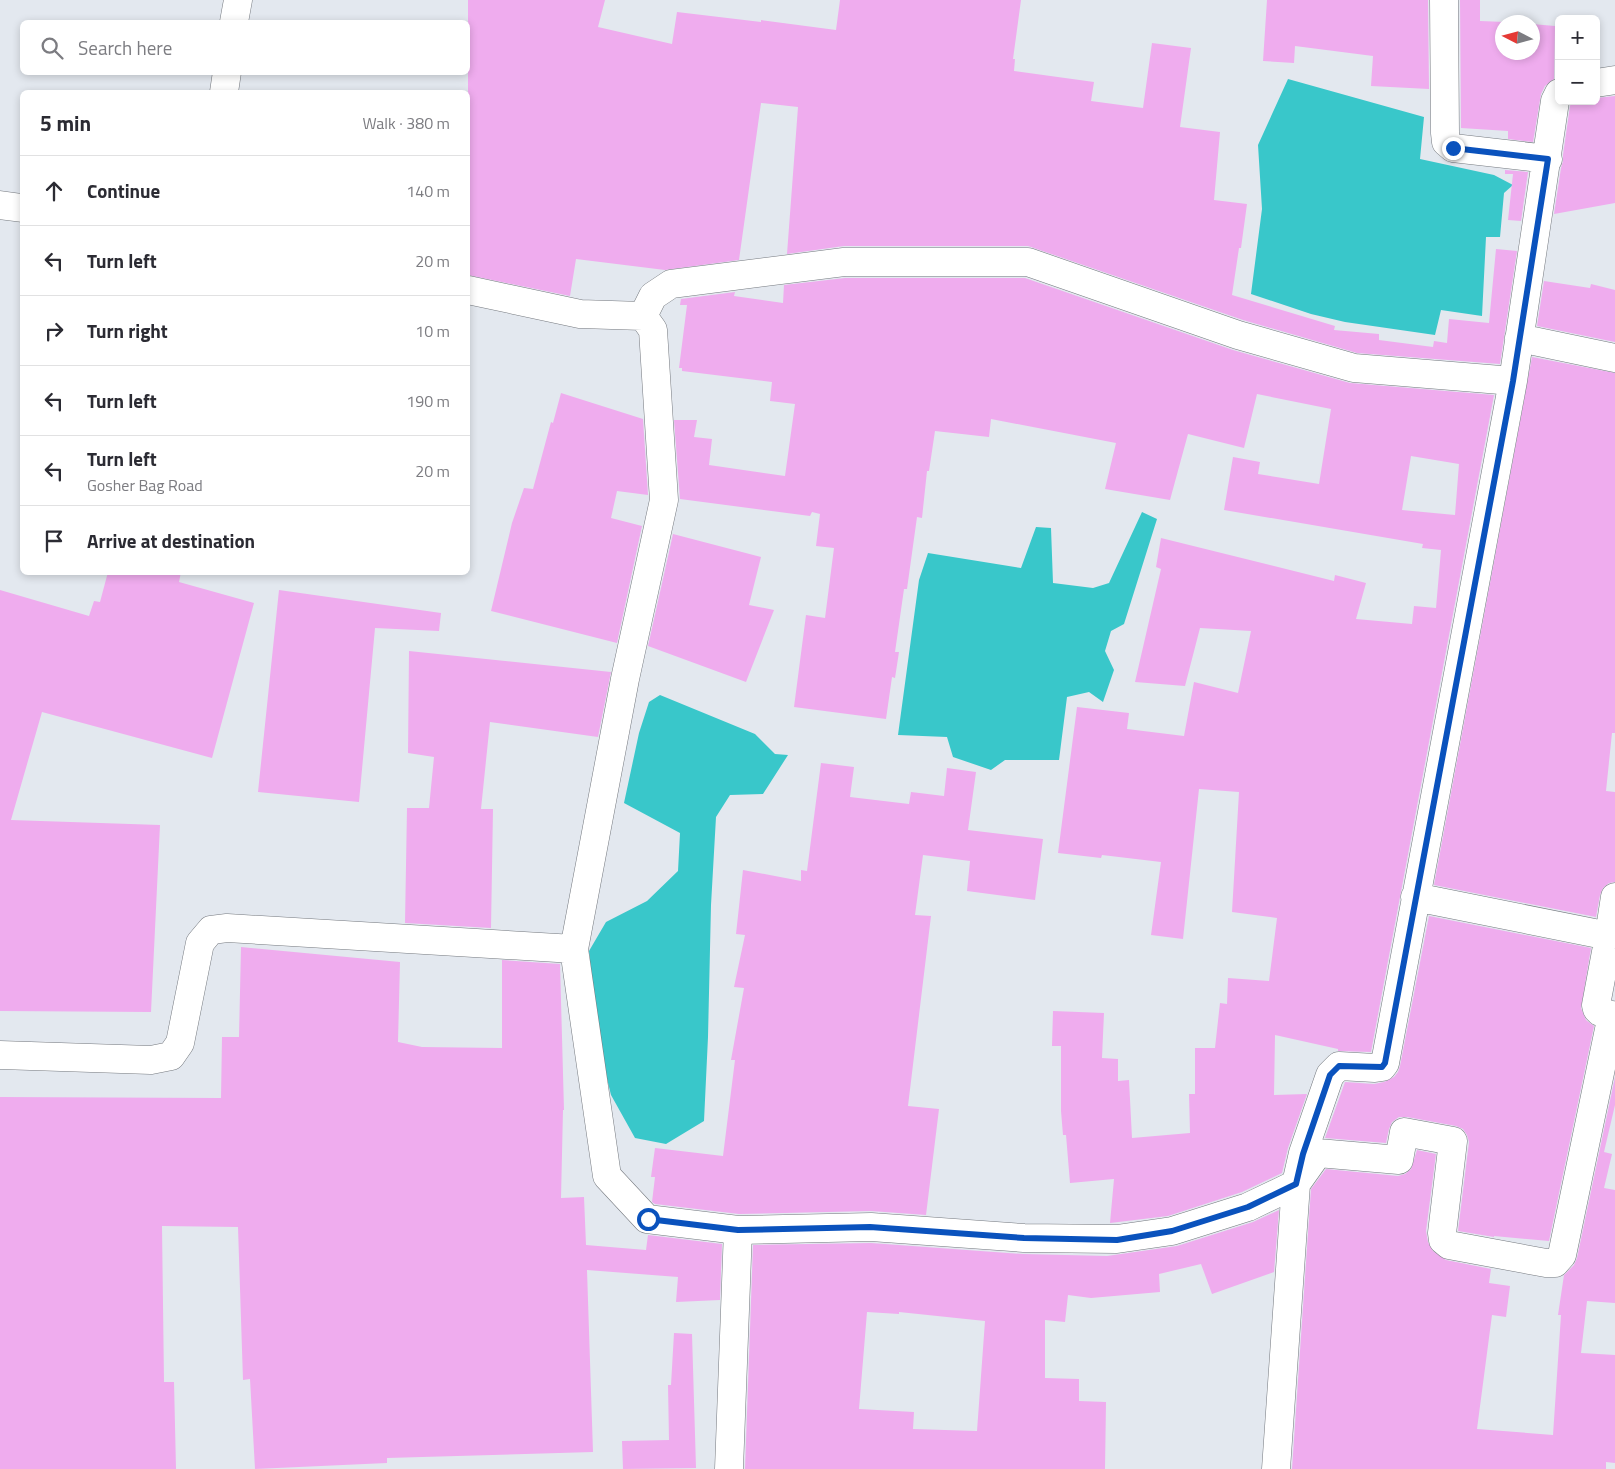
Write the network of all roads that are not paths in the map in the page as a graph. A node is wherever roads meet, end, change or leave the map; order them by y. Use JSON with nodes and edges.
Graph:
{"nodes":[{"id":1,"x":238,"y":0,"type":"edge"},
{"id":2,"x":1444,"y":0,"type":"edge"},
{"id":3,"x":234,"y":20,"type":"edge"},
{"id":4,"x":227,"y":75,"type":"edge"},
{"id":5,"x":1615,"y":80,"type":"edge"},
{"id":6,"x":1600,"y":83,"type":"edge"},
{"id":7,"x":224,"y":90,"type":"edge"},
{"id":8,"x":1555,"y":101,"type":"edge"},
{"id":9,"x":1548,"y":159,"type":"junction"},
{"id":10,"x":0,"y":205,"type":"edge"},
{"id":11,"x":20,"y":208,"type":"edge"},
{"id":12,"x":470,"y":290,"type":"edge"},
{"id":13,"x":643,"y":316,"type":"junction"},
{"id":14,"x":1519,"y":338,"type":"junction"},
{"id":15,"x":1615,"y":358,"type":"edge"},
{"id":16,"x":1513,"y":381,"type":"junction"},
{"id":17,"x":1415,"y":897,"type":"junction"},
{"id":18,"x":1615,"y":897,"type":"edge"},
{"id":19,"x":1608,"y":936,"type":"junction"},
{"id":20,"x":574,"y":949,"type":"junction"},
{"id":21,"x":1614,"y":1016,"type":"edge"},
{"id":22,"x":0,"y":1055,"type":"edge"},
{"id":23,"x":1296,"y":1184,"type":"junction"},
{"id":24,"x":738,"y":1230,"type":"junction"},
{"id":25,"x":729,"y":1469,"type":"edge"},
{"id":26,"x":1276,"y":1469,"type":"edge"}],
"edges":[{"from":1,"to":3,"type":"street"},
{"from":2,"to":9,"type":"street"},
{"from":4,"to":7,"type":"street"},
{"from":5,"to":6,"type":"street"},
{"from":8,"to":9,"type":"street"},
{"from":9,"to":14,"type":"street"},
{"from":10,"to":11,"type":"street"},
{"from":12,"to":13,"type":"street"},
{"from":13,"to":16,"type":"street"},
{"from":13,"to":20,"type":"street"},
{"from":14,"to":15,"type":"street"},
{"from":14,"to":16,"type":"street"},
{"from":16,"to":17,"type":"street"},
{"from":17,"to":19,"type":"street"},
{"from":17,"to":23,"type":"street"},
{"from":18,"to":19,"type":"street"},
{"from":19,"to":21,"type":"street"},
{"from":20,"to":22,"type":"street"},
{"from":20,"to":24,"type":"street"},
{"from":21,"to":23,"type":"street"},
{"from":23,"to":24,"type":"street"},
{"from":23,"to":26,"type":"street"},
{"from":24,"to":25,"type":"street"}]}
